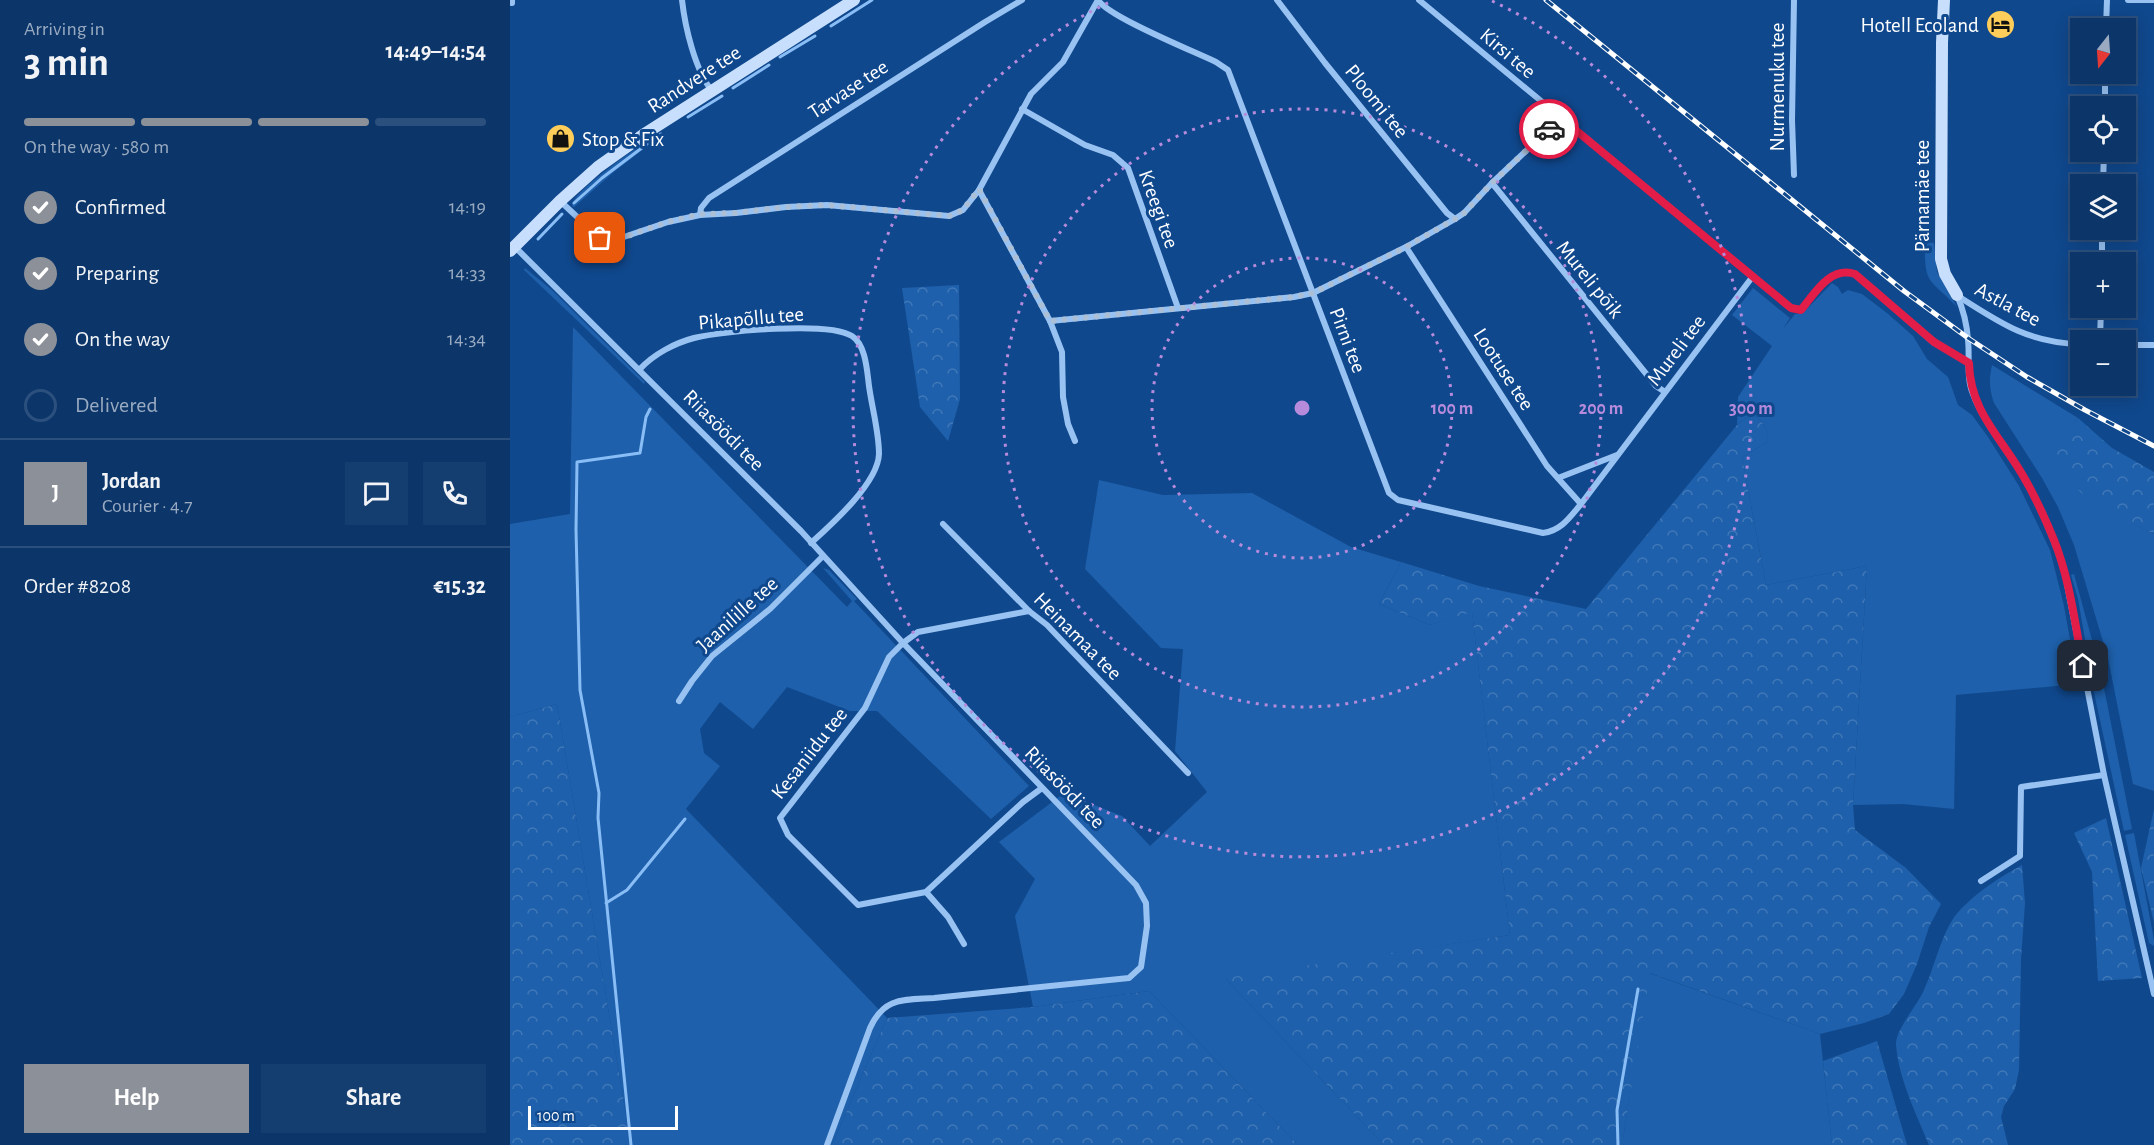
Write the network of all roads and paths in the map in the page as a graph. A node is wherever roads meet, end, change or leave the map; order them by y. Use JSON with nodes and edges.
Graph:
{"nodes":[{"id":1,"x":854,"y":0,"type":"edge"},
{"id":2,"x":1022,"y":0,"type":"edge"},
{"id":3,"x":1098,"y":0,"type":"edge"},
{"id":4,"x":1277,"y":0,"type":"edge"},
{"id":5,"x":1419,"y":0,"type":"edge"},
{"id":6,"x":1794,"y":0,"type":"edge"},
{"id":7,"x":1936,"y":0,"type":"edge"},
{"id":8,"x":1944,"y":0,"type":"edge"},
{"id":9,"x":2107,"y":0,"type":"edge"},
{"id":10,"x":2128,"y":0,"type":"edge"},
{"id":11,"x":2154,"y":0,"type":"edge"},
{"id":12,"x":684,"y":1,"type":"edge"},
{"id":13,"x":2106,"y":18,"type":"edge"},
{"id":14,"x":1942,"y":43,"type":"junction"},
{"id":15,"x":712,"y":91,"type":"junction"},
{"id":16,"x":1022,"y":109,"type":"junction"},
{"id":17,"x":1561,"y":118,"type":"junction"},
{"id":18,"x":1794,"y":175,"type":"dead end"},
{"id":19,"x":1492,"y":183,"type":"junction"},
{"id":20,"x":979,"y":189,"type":"junction"},
{"id":21,"x":560,"y":201,"type":"junction"},
{"id":22,"x":700,"y":214,"type":"junction"},
{"id":23,"x":1455,"y":219,"type":"junction"},
{"id":24,"x":1406,"y":247,"type":"junction"},
{"id":25,"x":512,"y":248,"type":"edge"},
{"id":26,"x":1753,"y":276,"type":"junction"},
{"id":27,"x":1313,"y":293,"type":"junction"},
{"id":28,"x":1957,"y":295,"type":"junction"},
{"id":29,"x":1178,"y":308,"type":"junction"},
{"id":30,"x":1050,"y":321,"type":"junction"},
{"id":31,"x":2070,"y":344,"type":"edge"},
{"id":32,"x":2136,"y":345,"type":"edge"},
{"id":33,"x":2154,"y":345,"type":"edge"},
{"id":34,"x":1969,"y":363,"type":"junction"},
{"id":35,"x":640,"y":369,"type":"junction"},
{"id":36,"x":1665,"y":392,"type":"junction"},
{"id":37,"x":1075,"y":441,"type":"dead end"},
{"id":38,"x":1618,"y":455,"type":"junction"},
{"id":39,"x":1558,"y":478,"type":"junction"},
{"id":40,"x":1581,"y":504,"type":"junction"},
{"id":41,"x":943,"y":524,"type":"dead end"},
{"id":42,"x":1559,"y":528,"type":"joint"},
{"id":43,"x":811,"y":543,"type":"junction"},
{"id":44,"x":823,"y":556,"type":"junction"},
{"id":45,"x":1029,"y":611,"type":"junction"},
{"id":46,"x":903,"y":642,"type":"junction"},
{"id":47,"x":679,"y":701,"type":"dead end"},
{"id":48,"x":1188,"y":773,"type":"dead end"},
{"id":49,"x":2104,"y":775,"type":"junction"},
{"id":50,"x":1042,"y":788,"type":"junction"},
{"id":51,"x":1981,"y":881,"type":"dead end"},
{"id":52,"x":926,"y":892,"type":"junction"},
{"id":53,"x":964,"y":944,"type":"dead end"},
{"id":54,"x":2154,"y":994,"type":"edge"},
{"id":55,"x":827,"y":1145,"type":"edge"}],
"edges":[{"from":1,"to":15,"type":"street","name":"Randvere tee"},
{"from":2,"to":22,"type":"street","name":"Tarvase tee"},
{"from":3,"to":16,"type":"street"},
{"from":3,"to":27,"type":"street","name":"Pirni tee"},
{"from":4,"to":23,"type":"street","name":"Ploomi tee"},
{"from":5,"to":17,"type":"street","name":"Kirsi tee"},
{"from":6,"to":18,"type":"street","name":"Nurmenuku tee"},
{"from":7,"to":14,"type":"street","name":"Pärnamäe tee"},
{"from":8,"to":14,"type":"street","name":"Pärnamäe tee"},
{"from":9,"to":13,"type":"street"},
{"from":10,"to":11,"type":"street"},
{"from":12,"to":15,"type":"street"},
{"from":14,"to":28,"type":"street","name":"Pärnamäe tee"},
{"from":15,"to":21,"type":"street","name":"Randvere tee"},
{"from":16,"to":20,"type":"street"},
{"from":16,"to":29,"type":"street","name":"Kreegi tee"},
{"from":17,"to":19,"type":"street"},
{"from":17,"to":26,"type":"street","name":"Kirsi tee"},
{"from":19,"to":23,"type":"street"},
{"from":19,"to":36,"type":"street","name":"Mureli põik"},
{"from":20,"to":22,"type":"street"},
{"from":20,"to":30,"type":"street"},
{"from":21,"to":22,"type":"street"},
{"from":21,"to":25,"type":"street","name":"Randvere tee"},
{"from":23,"to":24,"type":"street"},
{"from":24,"to":27,"type":"street"},
{"from":24,"to":39,"type":"street","name":"Lootuse tee"},
{"from":25,"to":35,"type":"street","name":"Riiasöödi tee"},
{"from":26,"to":34,"type":"street","name":"Kirsi tee"},
{"from":26,"to":36,"type":"street","name":"Mureli tee"},
{"from":27,"to":29,"type":"street"},
{"from":27,"to":42,"type":"street","name":"Pirni tee"},
{"from":28,"to":31,"type":"street","name":"Astla tee"},
{"from":28,"to":34,"type":"street","name":"Pärnamäe tee"},
{"from":29,"to":30,"type":"street"},
{"from":30,"to":37,"type":"street"},
{"from":32,"to":33,"type":"street"},
{"from":34,"to":49,"type":"street","name":"Pärnamäe tee"},
{"from":35,"to":43,"type":"street","name":"Riiasöödi tee"},
{"from":35,"to":43,"type":"street","name":"Pikapõllu tee"},
{"from":36,"to":38,"type":"street","name":"Mureli tee"},
{"from":38,"to":39,"type":"street"},
{"from":38,"to":40,"type":"street","name":"Mureli tee"},
{"from":39,"to":40,"type":"street","name":"Lootuse tee"},
{"from":40,"to":42,"type":"street","name":"Mureli tee"},
{"from":41,"to":45,"type":"street","name":"Heinamaa tee"},
{"from":43,"to":44,"type":"street","name":"Riiasöödi tee"},
{"from":44,"to":46,"type":"street","name":"Riiasöödi tee"},
{"from":44,"to":47,"type":"street","name":"Jaanilille tee"},
{"from":45,"to":46,"type":"street"},
{"from":45,"to":48,"type":"street","name":"Heinamaa tee"},
{"from":46,"to":50,"type":"street","name":"Riiasöödi tee"},
{"from":46,"to":52,"type":"street","name":"Kesaniidu tee"},
{"from":49,"to":51,"type":"street"},
{"from":49,"to":54,"type":"street","name":"Pärnamäe tee"},
{"from":50,"to":52,"type":"street"},
{"from":50,"to":55,"type":"street","name":"Riiasöödi tee"},
{"from":52,"to":53,"type":"street"}]}
